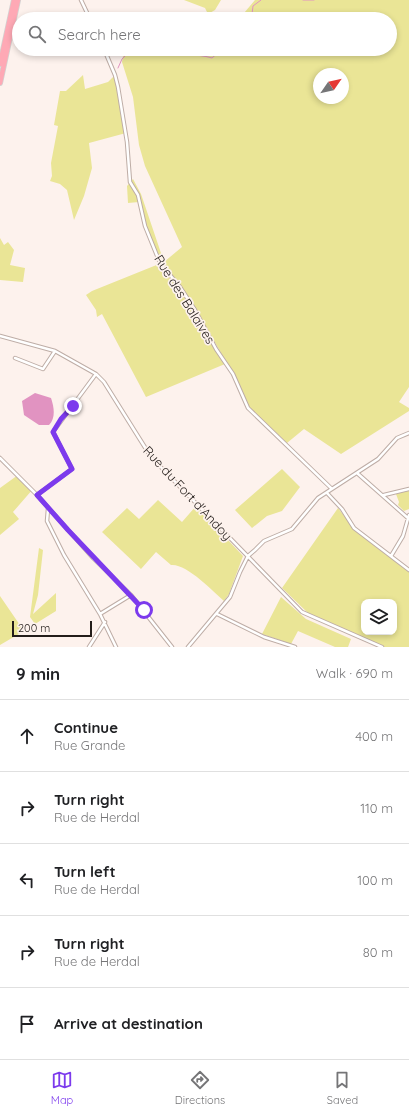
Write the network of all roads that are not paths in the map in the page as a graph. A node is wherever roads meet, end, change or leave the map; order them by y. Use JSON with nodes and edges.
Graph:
{"nodes":[{"id":1,"x":14,"y":0,"type":"edge"},
{"id":2,"x":18,"y":0,"type":"edge"},
{"id":3,"x":81,"y":0,"type":"edge"},
{"id":4,"x":14,"y":12,"type":"edge"},
{"id":5,"x":87,"y":12,"type":"edge"},
{"id":6,"x":12,"y":18,"type":"edge"},
{"id":7,"x":6,"y":36,"type":"junction"},
{"id":8,"x":107,"y":56,"type":"edge"},
{"id":9,"x":0,"y":64,"type":"edge"},
{"id":10,"x":0,"y":83,"type":"edge"},
{"id":11,"x":0,"y":336,"type":"edge"},
{"id":12,"x":55,"y":352,"type":"junction"},
{"id":13,"x":15,"y":358,"type":"dead end"},
{"id":14,"x":96,"y":374,"type":"junction"},
{"id":15,"x":409,"y":433,"type":"edge"},
{"id":16,"x":0,"y":458,"type":"edge"},
{"id":17,"x":357,"y":473,"type":"junction"},
{"id":18,"x":332,"y":489,"type":"junction"},
{"id":19,"x":409,"y":489,"type":"edge"},
{"id":20,"x":327,"y":493,"type":"junction"},
{"id":21,"x":37,"y":495,"type":"junction"},
{"id":22,"x":384,"y":495,"type":"junction"},
{"id":23,"x":48,"y":508,"type":"junction"},
{"id":24,"x":409,"y":517,"type":"edge"},
{"id":25,"x":248,"y":556,"type":"junction"},
{"id":26,"x":391,"y":556,"type":"junction"},
{"id":27,"x":409,"y":570,"type":"edge"},
{"id":28,"x":131,"y":595,"type":"junction"},
{"id":29,"x":100,"y":614,"type":"junction"},
{"id":30,"x":217,"y":614,"type":"junction"},
{"id":31,"x":104,"y":622,"type":"junction"},
{"id":32,"x":89,"y":647,"type":"edge"},
{"id":33,"x":116,"y":647,"type":"edge"},
{"id":34,"x":172,"y":647,"type":"edge"},
{"id":35,"x":188,"y":647,"type":"edge"},
{"id":36,"x":295,"y":647,"type":"edge"},
{"id":37,"x":382,"y":647,"type":"edge"}],
"edges":[{"from":1,"to":7,"type":"main road"},
{"from":2,"to":4,"type":"main road"},
{"from":3,"to":5,"type":"street"},
{"from":6,"to":7,"type":"main road"},
{"from":7,"to":9,"type":"main road"},
{"from":7,"to":10,"type":"main road"},
{"from":8,"to":18,"type":"street","name":"Rue des Balaives"},
{"from":11,"to":12,"type":"street","name":"Rue du Fort d'Andoy"},
{"from":12,"to":13,"type":"street"},
{"from":12,"to":14,"type":"street","name":"Rue du Fort d'Andoy"},
{"from":14,"to":21,"type":"street"},
{"from":14,"to":25,"type":"street","name":"Rue du Fort d'Andoy"},
{"from":15,"to":17,"type":"street"},
{"from":16,"to":21,"type":"street"},
{"from":17,"to":18,"type":"street"},
{"from":17,"to":22,"type":"street"},
{"from":18,"to":20,"type":"street"},
{"from":19,"to":22,"type":"street"},
{"from":20,"to":25,"type":"street"},
{"from":20,"to":26,"type":"street"},
{"from":21,"to":23,"type":"street"},
{"from":22,"to":24,"type":"street"},
{"from":23,"to":28,"type":"street"},
{"from":23,"to":29,"type":"street"},
{"from":24,"to":26,"type":"street"},
{"from":25,"to":30,"type":"street"},
{"from":25,"to":37,"type":"street","name":"Rue du Fort d'Andoy"},
{"from":26,"to":27,"type":"street"},
{"from":28,"to":29,"type":"street"},
{"from":28,"to":34,"type":"street"},
{"from":29,"to":31,"type":"street"},
{"from":30,"to":35,"type":"street"},
{"from":30,"to":36,"type":"street"},
{"from":31,"to":32,"type":"street"},
{"from":31,"to":33,"type":"street"}]}
